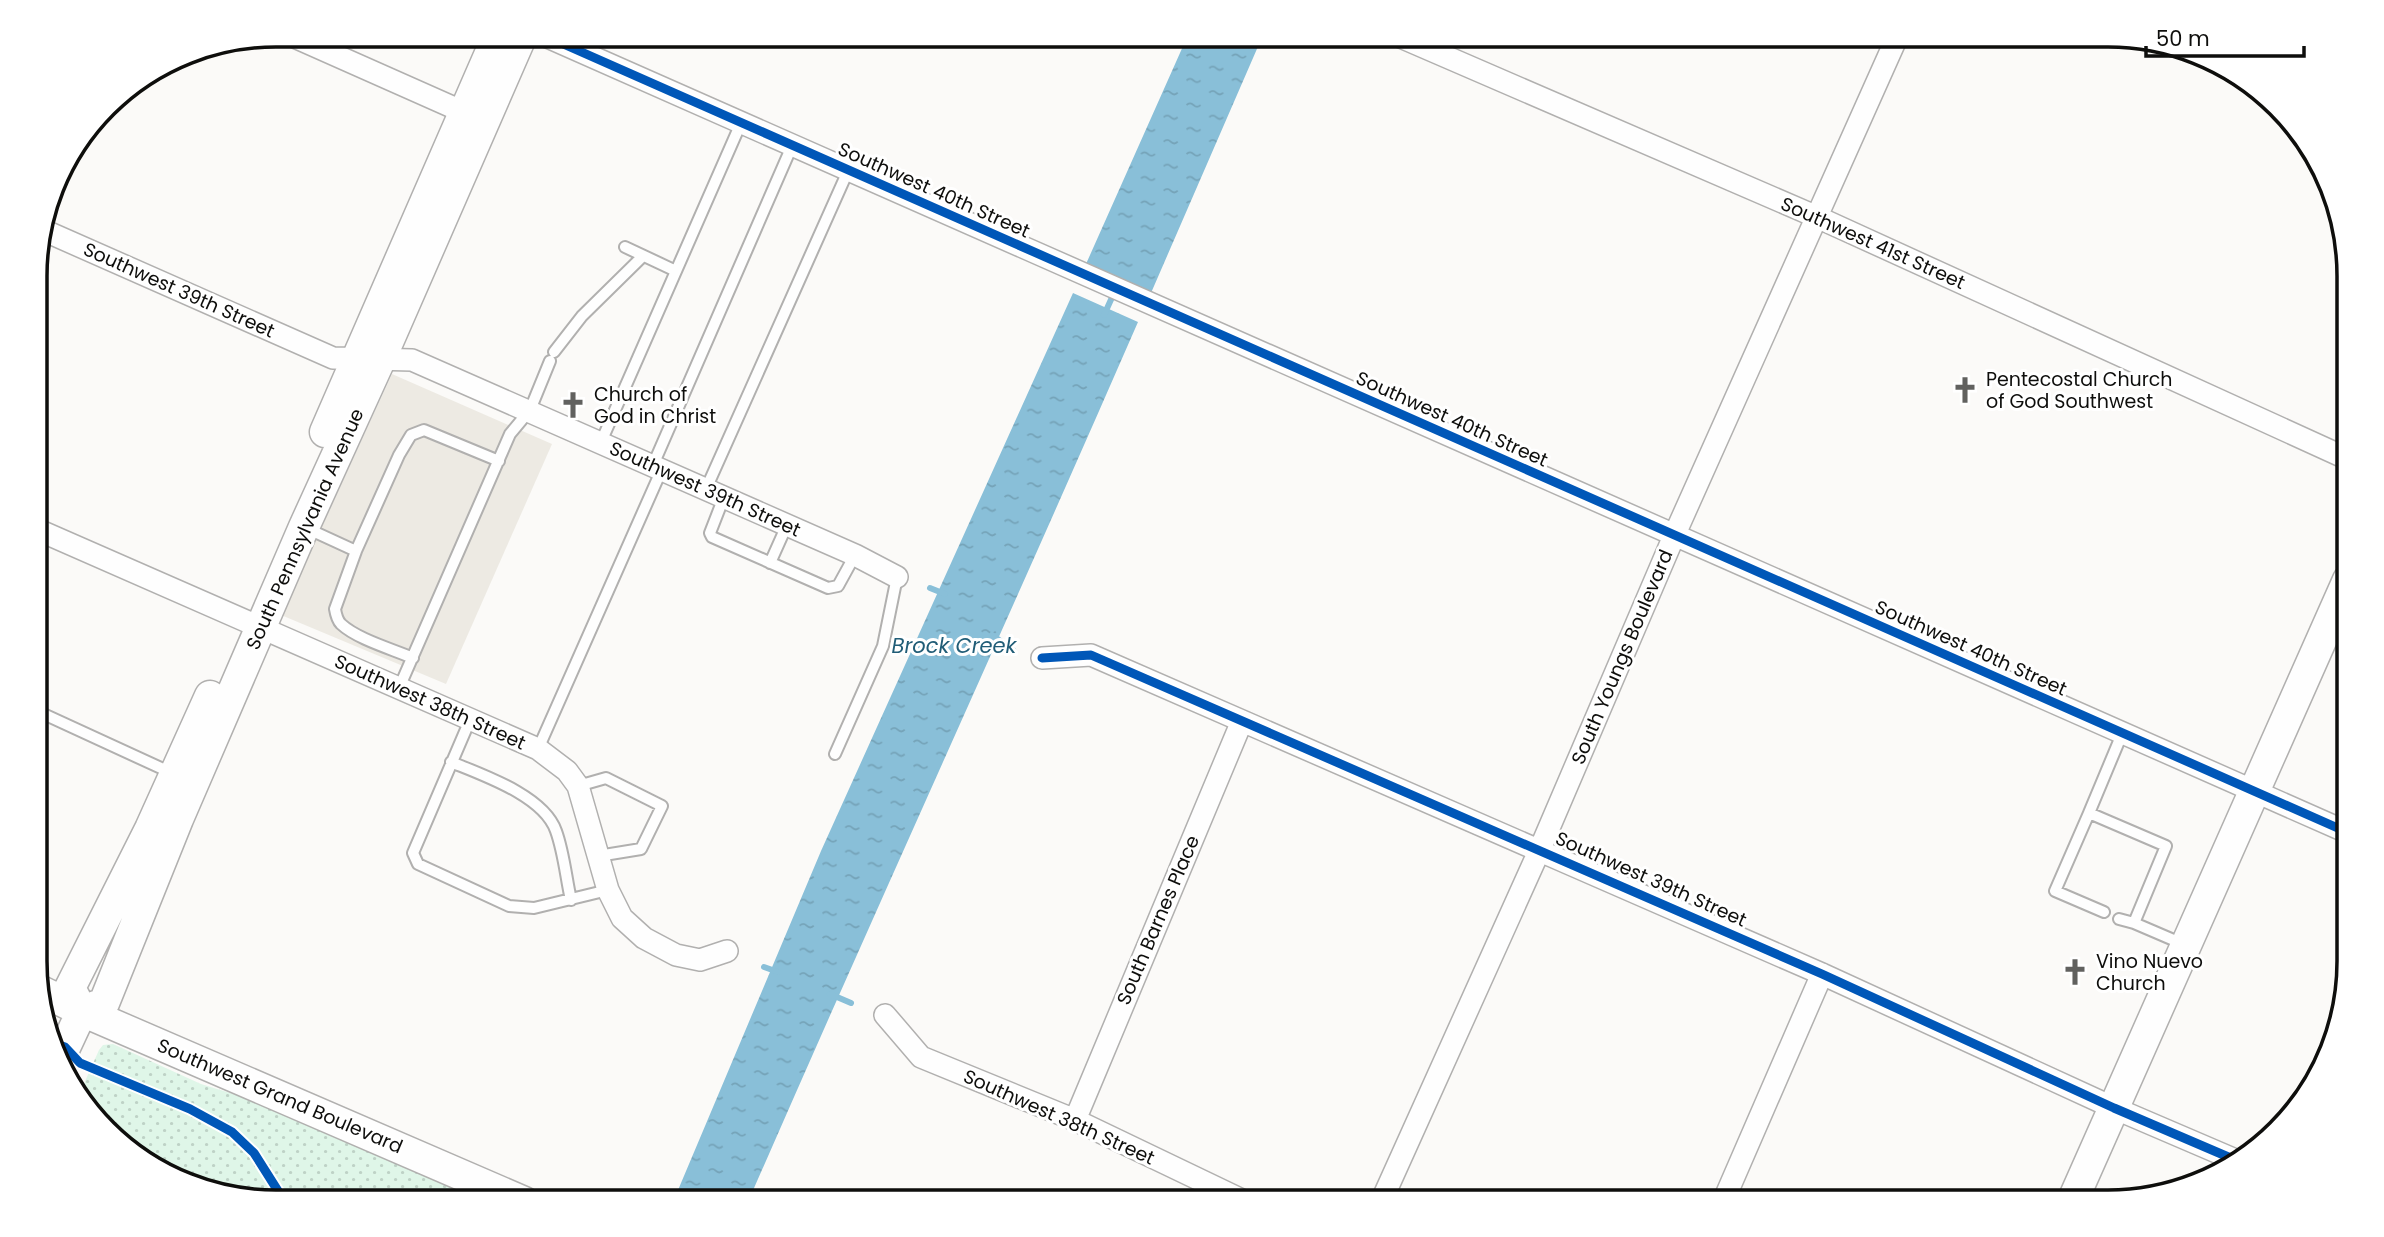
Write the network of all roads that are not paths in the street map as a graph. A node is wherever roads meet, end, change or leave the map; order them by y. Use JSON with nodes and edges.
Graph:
{"nodes":[{"id":1,"x":317,"y":47,"type":"edge"},
{"id":2,"x":495,"y":47,"type":"edge"},
{"id":3,"x":515,"y":47,"type":"edge"},
{"id":4,"x":570,"y":47,"type":"edge"},
{"id":5,"x":1424,"y":47,"type":"edge"},
{"id":6,"x":1893,"y":47,"type":"edge"},
{"id":7,"x":475,"y":117,"type":"junction"},
{"id":8,"x":741,"y":123,"type":"junction"},
{"id":9,"x":792,"y":146,"type":"junction"},
{"id":10,"x":848,"y":171,"type":"junction"},
{"id":11,"x":1817,"y":217,"type":"junction"},
{"id":12,"x":52,"y":234,"type":"edge"},
{"id":13,"x":625,"y":247,"type":"dead end"},
{"id":14,"x":643,"y":256,"type":"junction"},
{"id":15,"x":676,"y":271,"type":"junction"},
{"id":16,"x":369,"y":358,"type":"junction"},
{"id":17,"x":530,"y":410,"type":"junction"},
{"id":18,"x":601,"y":442,"type":"junction"},
{"id":19,"x":2337,"y":454,"type":"edge"},
{"id":20,"x":499,"y":461,"type":"junction"},
{"id":21,"x":657,"y":467,"type":"junction"},
{"id":22,"x":715,"y":493,"type":"junction"},
{"id":23,"x":787,"y":525,"type":"junction"},
{"id":24,"x":304,"y":527,"type":"junction"},
{"id":25,"x":48,"y":534,"type":"edge"},
{"id":26,"x":1674,"y":536,"type":"junction"},
{"id":27,"x":356,"y":551,"type":"junction"},
{"id":28,"x":855,"y":555,"type":"junction"},
{"id":29,"x":770,"y":563,"type":"junction"},
{"id":30,"x":897,"y":577,"type":"joint"},
{"id":31,"x":2337,"y":605,"type":"edge"},
{"id":32,"x":253,"y":624,"type":"junction"},
{"id":33,"x":412,"y":658,"type":"junction"},
{"id":34,"x":1042,"y":658,"type":"dead end"},
{"id":35,"x":399,"y":688,"type":"junction"},
{"id":36,"x":47,"y":716,"type":"edge"},
{"id":37,"x":470,"y":720,"type":"junction"},
{"id":38,"x":1242,"y":721,"type":"junction"},
{"id":39,"x":2122,"y":734,"type":"junction"},
{"id":40,"x":538,"y":749,"type":"junction"},
{"id":41,"x":835,"y":754,"type":"dead end"},
{"id":42,"x":451,"y":762,"type":"junction"},
{"id":43,"x":184,"y":779,"type":"junction"},
{"id":44,"x":578,"y":786,"type":"junction"},
{"id":45,"x":2253,"y":792,"type":"junction"},
{"id":46,"x":2089,"y":813,"type":"junction"},
{"id":47,"x":2337,"y":828,"type":"edge"},
{"id":48,"x":1540,"y":849,"type":"junction"},
{"id":49,"x":598,"y":856,"type":"junction"},
{"id":50,"x":608,"y":890,"type":"junction"},
{"id":51,"x":571,"y":900,"type":"junction"},
{"id":52,"x":2104,"y":912,"type":"dead end"},
{"id":53,"x":2119,"y":919,"type":"dead end"},
{"id":54,"x":2134,"y":923,"type":"junction"},
{"id":55,"x":2185,"y":946,"type":"junction"},
{"id":56,"x":727,"y":951,"type":"dead end"},
{"id":57,"x":1822,"y":974,"type":"junction"},
{"id":58,"x":50,"y":995,"type":"edge"},
{"id":59,"x":82,"y":1011,"type":"junction"},
{"id":60,"x":885,"y":1015,"type":"dead end"},
{"id":61,"x":65,"y":1048,"type":"edge"},
{"id":62,"x":2114,"y":1108,"type":"junction"},
{"id":63,"x":1075,"y":1120,"type":"junction"},
{"id":64,"x":2226,"y":1156,"type":"edge"},
{"id":65,"x":1220,"y":1189,"type":"edge"},
{"id":66,"x":1387,"y":1189,"type":"edge"},
{"id":67,"x":1729,"y":1189,"type":"edge"},
{"id":68,"x":2078,"y":1189,"type":"edge"},
{"id":69,"x":496,"y":1190,"type":"edge"}],
"edges":[{"from":1,"to":7,"type":"street"},
{"from":2,"to":7,"type":"main road","name":"South Pennsylvania Avenue"},
{"from":3,"to":7,"type":"main road","name":"South Pennsylvania Avenue"},
{"from":4,"to":8,"type":"street","name":"Southwest 40th Street"},
{"from":5,"to":11,"type":"street","name":"Southwest 41st Street"},
{"from":6,"to":11,"type":"street","name":"South Youngs Boulevard"},
{"from":7,"to":16,"type":"main road","name":"South Pennsylvania Avenue"},
{"from":8,"to":9,"type":"street","name":"Southwest 40th Street"},
{"from":8,"to":15,"type":"lane"},
{"from":9,"to":10,"type":"street","name":"Southwest 40th Street"},
{"from":9,"to":21,"type":"lane"},
{"from":10,"to":22,"type":"lane"},
{"from":10,"to":26,"type":"street","name":"Southwest 40th Street"},
{"from":11,"to":19,"type":"street","name":"Southwest 41st Street"},
{"from":11,"to":26,"type":"street","name":"South Youngs Boulevard"},
{"from":12,"to":16,"type":"street","name":"Southwest 39th Street"},
{"from":13,"to":14,"type":"lane"},
{"from":14,"to":15,"type":"lane"},
{"from":14,"to":17,"type":"lane"},
{"from":15,"to":18,"type":"lane"},
{"from":16,"to":17,"type":"street","name":"Southwest 39th Street"},
{"from":16,"to":24,"type":"main road","name":"South Pennsylvania Avenue"},
{"from":16,"to":32,"type":"main road","name":"South Pennsylvania Avenue"},
{"from":17,"to":18,"type":"street","name":"Southwest 39th Street"},
{"from":17,"to":20,"type":"lane"},
{"from":18,"to":21,"type":"street","name":"Southwest 39th Street"},
{"from":20,"to":27,"type":"lane"},
{"from":20,"to":33,"type":"lane"},
{"from":21,"to":22,"type":"street","name":"Southwest 39th Street"},
{"from":21,"to":40,"type":"lane"},
{"from":22,"to":23,"type":"street","name":"Southwest 39th Street"},
{"from":22,"to":29,"type":"lane"},
{"from":23,"to":28,"type":"street","name":"Southwest 39th Street"},
{"from":23,"to":29,"type":"lane"},
{"from":24,"to":27,"type":"lane"},
{"from":24,"to":32,"type":"main road","name":"South Pennsylvania Avenue"},
{"from":25,"to":32,"type":"street","name":"Southwest 38th Street"},
{"from":26,"to":39,"type":"street","name":"Southwest 40th Street"},
{"from":26,"to":48,"type":"street","name":"South Youngs Boulevard"},
{"from":27,"to":33,"type":"lane"},
{"from":28,"to":29,"type":"lane"},
{"from":28,"to":30,"type":"street","name":"Southwest 39th Street"},
{"from":30,"to":41,"type":"lane"},
{"from":31,"to":45,"type":"main road"},
{"from":32,"to":35,"type":"street","name":"Southwest 38th Street"},
{"from":32,"to":43,"type":"main road","name":"South Pennsylvania Avenue"},
{"from":33,"to":35,"type":"lane"},
{"from":34,"to":38,"type":"street","name":"Southwest 39th Street"},
{"from":35,"to":37,"type":"street","name":"Southwest 38th Street"},
{"from":36,"to":43,"type":"lane"},
{"from":37,"to":40,"type":"street","name":"Southwest 38th Street"},
{"from":37,"to":42,"type":"lane"},
{"from":38,"to":48,"type":"street","name":"Southwest 39th Street"},
{"from":38,"to":63,"type":"street","name":"South Barnes Place"},
{"from":39,"to":45,"type":"street","name":"Southwest 40th Street"},
{"from":39,"to":46,"type":"lane"},
{"from":40,"to":44,"type":"street","name":"Southwest 38th Street"},
{"from":42,"to":51,"type":"lane"},
{"from":42,"to":51,"type":"lane"},
{"from":43,"to":59,"type":"main road","name":"South Pennsylvania Avenue"},
{"from":44,"to":49,"type":"street","name":"Southwest 38th Street"},
{"from":44,"to":49,"type":"lane"},
{"from":45,"to":47,"type":"street","name":"Southwest 40th Street"},
{"from":45,"to":55,"type":"main road"},
{"from":46,"to":52,"type":"lane"},
{"from":46,"to":54,"type":"lane"},
{"from":48,"to":57,"type":"street","name":"Southwest 39th Street"},
{"from":48,"to":66,"type":"street","name":"South Youngs Boulevard"},
{"from":49,"to":50,"type":"street","name":"Southwest 38th Street"},
{"from":50,"to":51,"type":"lane"},
{"from":50,"to":56,"type":"street","name":"Southwest 38th Street"},
{"from":53,"to":54,"type":"lane"},
{"from":54,"to":55,"type":"lane"},
{"from":55,"to":62,"type":"main road"},
{"from":57,"to":62,"type":"street","name":"Southwest 39th Street"},
{"from":57,"to":67,"type":"street"},
{"from":58,"to":59,"type":"main road","name":"Southwest Grand Boulevard"},
{"from":59,"to":61,"type":"main road","name":"South Pennsylvania Avenue"},
{"from":59,"to":69,"type":"main road","name":"Southwest Grand Boulevard"},
{"from":60,"to":63,"type":"street","name":"Southwest 38th Street"},
{"from":62,"to":64,"type":"street","name":"Southwest 39th Street"},
{"from":62,"to":68,"type":"main road"},
{"from":63,"to":65,"type":"street","name":"Southwest 38th Street"}]}
